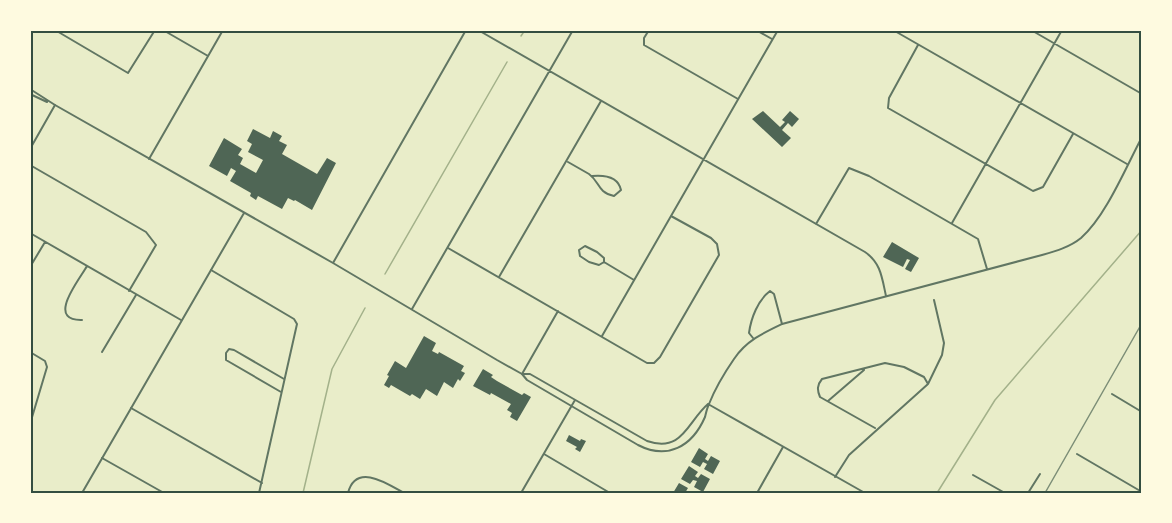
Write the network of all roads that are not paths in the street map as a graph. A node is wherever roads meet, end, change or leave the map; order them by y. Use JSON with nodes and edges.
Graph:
{"nodes":[{"id":1,"x":55,"y":30,"type":"edge"},
{"id":2,"x":155,"y":30,"type":"edge"},
{"id":3,"x":163,"y":30,"type":"edge"},
{"id":4,"x":224,"y":30,"type":"edge"},
{"id":5,"x":466,"y":30,"type":"edge"},
{"id":6,"x":478,"y":30,"type":"edge"},
{"id":7,"x":573,"y":30,"type":"edge"},
{"id":8,"x":649,"y":30,"type":"edge"},
{"id":9,"x":756,"y":30,"type":"edge"},
{"id":10,"x":778,"y":30,"type":"edge"},
{"id":11,"x":893,"y":30,"type":"edge"},
{"id":12,"x":1031,"y":30,"type":"edge"},
{"id":13,"x":1062,"y":30,"type":"edge"},
{"id":14,"x":773,"y":39,"type":"junction"},
{"id":15,"x":1054,"y":44,"type":"junction"},
{"id":16,"x":918,"y":45,"type":"junction"},
{"id":17,"x":208,"y":56,"type":"junction"},
{"id":18,"x":549,"y":70,"type":"junction"},
{"id":19,"x":30,"y":89,"type":"edge"},
{"id":20,"x":30,"y":94,"type":"edge"},
{"id":21,"x":1142,"y":94,"type":"edge"},
{"id":22,"x":738,"y":99,"type":"junction"},
{"id":23,"x":601,"y":101,"type":"junction"},
{"id":24,"x":1019,"y":104,"type":"junction"},
{"id":25,"x":54,"y":105,"type":"junction"},
{"id":26,"x":1073,"y":134,"type":"junction"},
{"id":27,"x":1142,"y":137,"type":"edge"},
{"id":28,"x":30,"y":149,"type":"edge"},
{"id":29,"x":149,"y":159,"type":"junction"},
{"id":30,"x":703,"y":159,"type":"junction"},
{"id":31,"x":566,"y":161,"type":"junction"},
{"id":32,"x":985,"y":164,"type":"junction"},
{"id":33,"x":1127,"y":164,"type":"junction"},
{"id":34,"x":30,"y":165,"type":"edge"},
{"id":35,"x":592,"y":176,"type":"junction"},
{"id":36,"x":243,"y":213,"type":"junction"},
{"id":37,"x":671,"y":216,"type":"junction"},
{"id":38,"x":951,"y":223,"type":"junction"},
{"id":39,"x":816,"y":224,"type":"junction"},
{"id":40,"x":30,"y":233,"type":"edge"},
{"id":41,"x":45,"y":242,"type":"junction"},
{"id":42,"x":448,"y":248,"type":"junction"},
{"id":43,"x":604,"y":262,"type":"junction"},
{"id":44,"x":333,"y":263,"type":"junction"},
{"id":45,"x":87,"y":266,"type":"junction"},
{"id":46,"x":30,"y":267,"type":"edge"},
{"id":47,"x":987,"y":269,"type":"junction"},
{"id":48,"x":211,"y":270,"type":"junction"},
{"id":49,"x":499,"y":277,"type":"junction"},
{"id":50,"x":634,"y":280,"type":"junction"},
{"id":51,"x":129,"y":291,"type":"junction"},
{"id":52,"x":136,"y":295,"type":"junction"},
{"id":53,"x":886,"y":296,"type":"junction"},
{"id":54,"x":934,"y":300,"type":"dead end"},
{"id":55,"x":412,"y":309,"type":"junction"},
{"id":56,"x":558,"y":311,"type":"junction"},
{"id":57,"x":82,"y":320,"type":"dead end"},
{"id":58,"x":181,"y":321,"type":"junction"},
{"id":59,"x":782,"y":324,"type":"junction"},
{"id":60,"x":602,"y":336,"type":"junction"},
{"id":61,"x":753,"y":338,"type":"junction"},
{"id":62,"x":30,"y":352,"type":"edge"},
{"id":63,"x":102,"y":352,"type":"dead end"},
{"id":64,"x":866,"y":368,"type":"junction"},
{"id":65,"x":522,"y":374,"type":"junction"},
{"id":66,"x":284,"y":379,"type":"junction"},
{"id":67,"x":928,"y":384,"type":"junction"},
{"id":68,"x":281,"y":393,"type":"junction"},
{"id":69,"x":1112,"y":394,"type":"dead end"},
{"id":70,"x":575,"y":400,"type":"junction"},
{"id":71,"x":828,"y":401,"type":"junction"},
{"id":72,"x":708,"y":404,"type":"junction"},
{"id":73,"x":571,"y":407,"type":"junction"},
{"id":74,"x":131,"y":408,"type":"junction"},
{"id":75,"x":1142,"y":412,"type":"edge"},
{"id":76,"x":30,"y":424,"type":"edge"},
{"id":77,"x":876,"y":429,"type":"junction"},
{"id":78,"x":783,"y":447,"type":"junction"},
{"id":79,"x":544,"y":454,"type":"junction"},
{"id":80,"x":1077,"y":454,"type":"dead end"},
{"id":81,"x":102,"y":458,"type":"junction"},
{"id":82,"x":1040,"y":474,"type":"dead end"},
{"id":83,"x":974,"y":475,"type":"dead end"},
{"id":84,"x":835,"y":477,"type":"junction"},
{"id":85,"x":262,"y":483,"type":"junction"},
{"id":86,"x":155,"y":488,"type":"junction"},
{"id":87,"x":1142,"y":492,"type":"edge"},
{"id":88,"x":82,"y":493,"type":"edge"},
{"id":89,"x":152,"y":493,"type":"edge"},
{"id":90,"x":164,"y":493,"type":"edge"},
{"id":91,"x":259,"y":493,"type":"edge"},
{"id":92,"x":348,"y":493,"type":"edge"},
{"id":93,"x":404,"y":493,"type":"edge"},
{"id":94,"x":521,"y":493,"type":"edge"},
{"id":95,"x":610,"y":493,"type":"edge"},
{"id":96,"x":757,"y":493,"type":"edge"},
{"id":97,"x":865,"y":493,"type":"edge"},
{"id":98,"x":1005,"y":493,"type":"edge"},
{"id":99,"x":1028,"y":493,"type":"edge"}],
"edges":[{"from":1,"to":2,"type":"street"},
{"from":3,"to":17,"type":"street"},
{"from":4,"to":17,"type":"street"},
{"from":5,"to":44,"type":"street"},
{"from":6,"to":18,"type":"street"},
{"from":7,"to":18,"type":"street"},
{"from":8,"to":22,"type":"street"},
{"from":9,"to":14,"type":"street"},
{"from":10,"to":14,"type":"street"},
{"from":11,"to":16,"type":"street"},
{"from":12,"to":15,"type":"street"},
{"from":13,"to":15,"type":"street"},
{"from":14,"to":22,"type":"street"},
{"from":15,"to":21,"type":"street"},
{"from":15,"to":24,"type":"street"},
{"from":16,"to":24,"type":"street"},
{"from":16,"to":32,"type":"street"},
{"from":17,"to":29,"type":"street"},
{"from":18,"to":23,"type":"street"},
{"from":18,"to":42,"type":"street"},
{"from":19,"to":25,"type":"street"},
{"from":20,"to":25,"type":"street"},
{"from":22,"to":30,"type":"street"},
{"from":23,"to":30,"type":"street"},
{"from":23,"to":31,"type":"street"},
{"from":24,"to":26,"type":"street"},
{"from":24,"to":32,"type":"street"},
{"from":25,"to":28,"type":"street"},
{"from":25,"to":29,"type":"street"},
{"from":26,"to":32,"type":"street"},
{"from":26,"to":33,"type":"street"},
{"from":27,"to":33,"type":"street"},
{"from":29,"to":36,"type":"street"},
{"from":30,"to":37,"type":"street"},
{"from":30,"to":39,"type":"street"},
{"from":31,"to":35,"type":"street"},
{"from":31,"to":49,"type":"street"},
{"from":32,"to":38,"type":"street"},
{"from":33,"to":47,"type":"street"},
{"from":34,"to":51,"type":"street"},
{"from":35,"to":35,"type":"street"},
{"from":36,"to":44,"type":"street"},
{"from":36,"to":48,"type":"street"},
{"from":37,"to":50,"type":"street"},
{"from":37,"to":60,"type":"street"},
{"from":38,"to":39,"type":"street"},
{"from":38,"to":47,"type":"street"},
{"from":39,"to":53,"type":"street"},
{"from":40,"to":41,"type":"street"},
{"from":41,"to":45,"type":"street"},
{"from":41,"to":46,"type":"street"},
{"from":42,"to":49,"type":"street"},
{"from":42,"to":55,"type":"street"},
{"from":43,"to":43,"type":"street"},
{"from":43,"to":50,"type":"street"},
{"from":44,"to":55,"type":"street"},
{"from":45,"to":51,"type":"street"},
{"from":45,"to":57,"type":"street"},
{"from":47,"to":53,"type":"street"},
{"from":48,"to":58,"type":"street"},
{"from":48,"to":66,"type":"street"},
{"from":49,"to":56,"type":"street"},
{"from":50,"to":60,"type":"street"},
{"from":51,"to":52,"type":"street"},
{"from":52,"to":58,"type":"street"},
{"from":52,"to":63,"type":"street"},
{"from":53,"to":59,"type":"street"},
{"from":54,"to":67,"type":"street"},
{"from":55,"to":65,"type":"street"},
{"from":56,"to":60,"type":"street"},
{"from":56,"to":65,"type":"street"},
{"from":58,"to":74,"type":"street"},
{"from":59,"to":61,"type":"street"},
{"from":59,"to":61,"type":"street"},
{"from":61,"to":72,"type":"street"},
{"from":62,"to":76,"type":"street"},
{"from":64,"to":67,"type":"street"},
{"from":64,"to":71,"type":"street"},
{"from":64,"to":71,"type":"street"},
{"from":65,"to":70,"type":"street"},
{"from":65,"to":73,"type":"street"},
{"from":66,"to":68,"type":"street"},
{"from":66,"to":68,"type":"street"},
{"from":67,"to":77,"type":"street"},
{"from":68,"to":85,"type":"street"},
{"from":69,"to":75,"type":"street"},
{"from":70,"to":72,"type":"street"},
{"from":70,"to":73,"type":"street"},
{"from":71,"to":77,"type":"street"},
{"from":72,"to":73,"type":"street"},
{"from":72,"to":78,"type":"street"},
{"from":73,"to":79,"type":"street"},
{"from":74,"to":81,"type":"street"},
{"from":74,"to":85,"type":"street"},
{"from":77,"to":84,"type":"street"},
{"from":78,"to":84,"type":"street"},
{"from":78,"to":96,"type":"street"},
{"from":79,"to":94,"type":"street"},
{"from":79,"to":95,"type":"street"},
{"from":80,"to":87,"type":"street"},
{"from":81,"to":86,"type":"street"},
{"from":81,"to":88,"type":"street"},
{"from":82,"to":99,"type":"street"},
{"from":83,"to":98,"type":"street"},
{"from":84,"to":97,"type":"street"},
{"from":85,"to":91,"type":"street"},
{"from":86,"to":89,"type":"street"},
{"from":86,"to":90,"type":"street"},
{"from":92,"to":93,"type":"street"}]}
